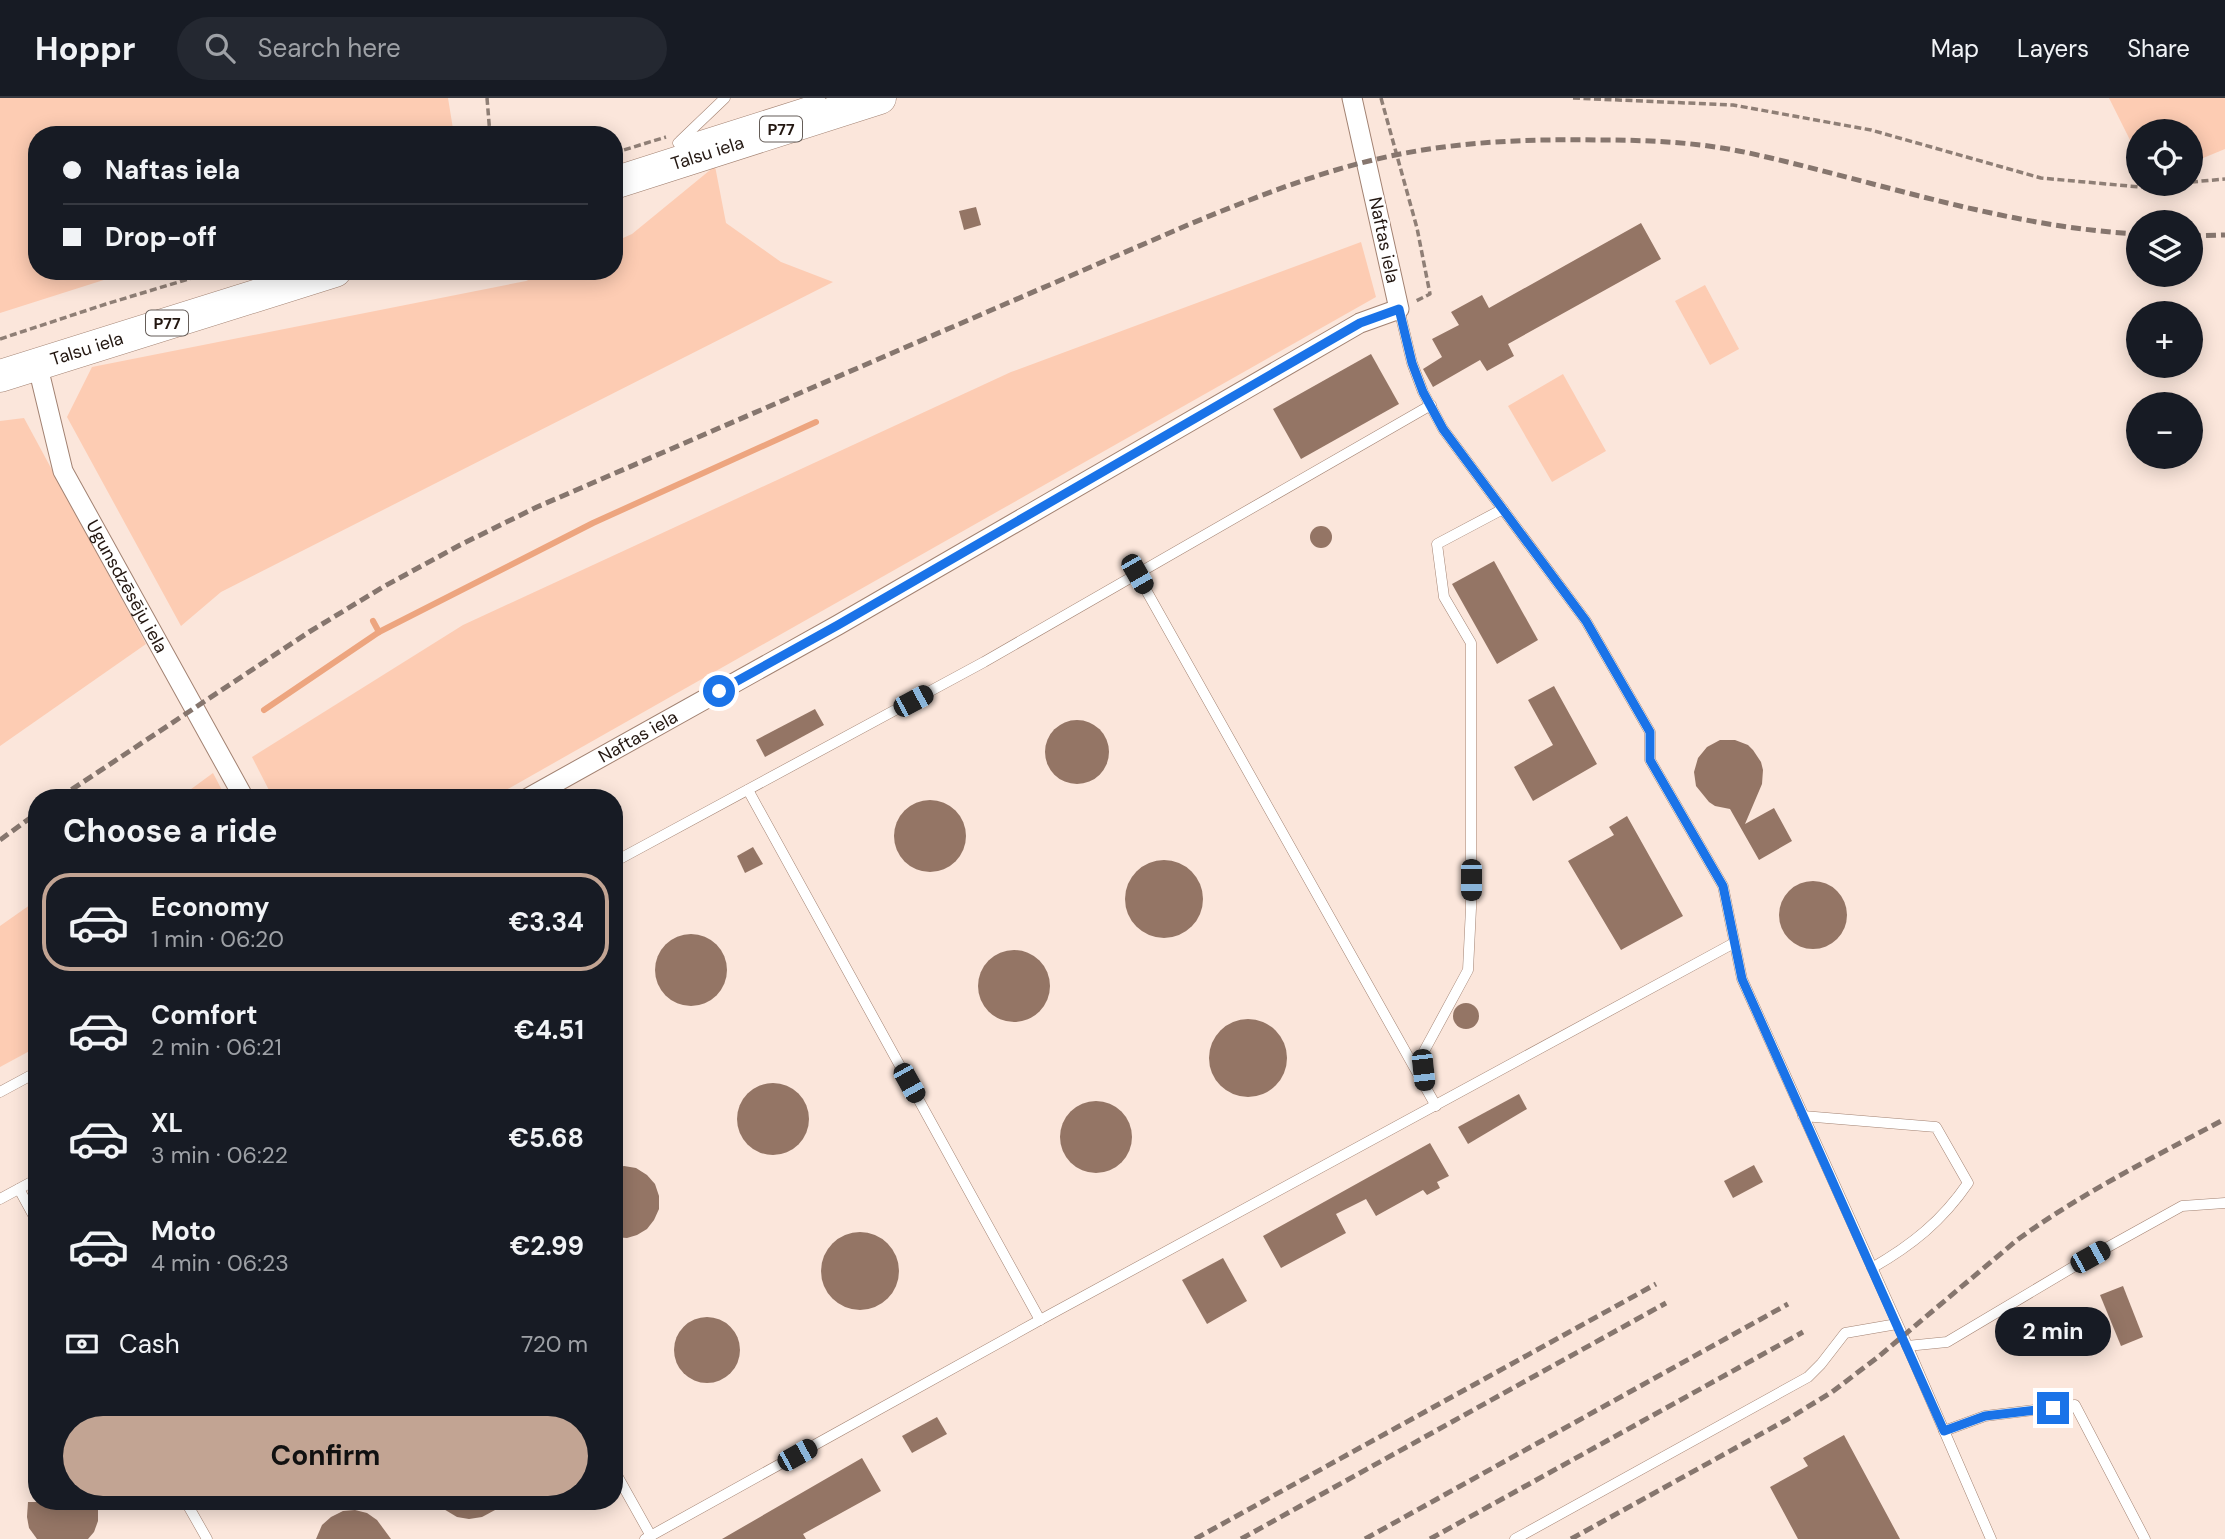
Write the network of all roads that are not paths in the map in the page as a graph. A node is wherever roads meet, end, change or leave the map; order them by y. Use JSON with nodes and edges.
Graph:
{"nodes":[{"id":1,"x":725,"y":98,"type":"edge"},
{"id":2,"x":820,"y":98,"type":"edge"},
{"id":3,"x":880,"y":98,"type":"edge"},
{"id":4,"x":1352,"y":98,"type":"edge"},
{"id":5,"x":680,"y":152,"type":"junction"},
{"id":6,"x":623,"y":179,"type":"edge"},
{"id":7,"x":306,"y":280,"type":"edge"},
{"id":8,"x":1399,"y":309,"type":"junction"},
{"id":9,"x":37,"y":363,"type":"junction"},
{"id":10,"x":0,"y":376,"type":"edge"},
{"id":11,"x":1430,"y":405,"type":"junction"},
{"id":12,"x":1503,"y":509,"type":"junction"},
{"id":13,"x":1137,"y":574,"type":"junction"},
{"id":14,"x":239,"y":789,"type":"edge"},
{"id":15,"x":544,"y":789,"type":"edge"},
{"id":16,"x":748,"y":790,"type":"junction"},
{"id":17,"x":623,"y":857,"type":"edge"},
{"id":18,"x":1734,"y":943,"type":"junction"},
{"id":19,"x":28,"y":1077,"type":"edge"},
{"id":20,"x":1425,"y":1086,"type":"junction"},
{"id":21,"x":0,"y":1092,"type":"edge"},
{"id":22,"x":1436,"y":1106,"type":"junction"},
{"id":23,"x":1803,"y":1116,"type":"junction"},
{"id":24,"x":28,"y":1184,"type":"edge"},
{"id":25,"x":19,"y":1189,"type":"junction"},
{"id":26,"x":0,"y":1199,"type":"edge"},
{"id":27,"x":2225,"y":1203,"type":"edge"},
{"id":28,"x":28,"y":1206,"type":"edge"},
{"id":29,"x":1872,"y":1268,"type":"junction"},
{"id":30,"x":1040,"y":1320,"type":"junction"},
{"id":31,"x":1897,"y":1324,"type":"junction"},
{"id":32,"x":1907,"y":1346,"type":"junction"},
{"id":33,"x":1944,"y":1431,"type":"junction"},
{"id":34,"x":623,"y":1487,"type":"edge"},
{"id":35,"x":191,"y":1510,"type":"edge"},
{"id":36,"x":648,"y":1537,"type":"edge"},
{"id":37,"x":207,"y":1539,"type":"edge"},
{"id":38,"x":1516,"y":1539,"type":"edge"},
{"id":39,"x":1991,"y":1539,"type":"edge"},
{"id":40,"x":2145,"y":1539,"type":"edge"}],
"edges":[{"from":1,"to":5,"type":"lane"},
{"from":2,"to":5,"type":"lane"},
{"from":3,"to":5,"type":"main road","name":"Talsu iela","number":"P77"},
{"from":4,"to":8,"type":"street","name":"Naftas iela"},
{"from":5,"to":6,"type":"main road","name":"Talsu iela","number":"P77"},
{"from":7,"to":9,"type":"main road","name":"Talsu iela","number":"P77"},
{"from":8,"to":11,"type":"lane"},
{"from":8,"to":15,"type":"street","name":"Naftas iela"},
{"from":9,"to":10,"type":"main road","name":"Talsu iela","number":"P77"},
{"from":9,"to":14,"type":"street","name":"Ugunsdzēsēju iela"},
{"from":11,"to":12,"type":"lane"},
{"from":11,"to":13,"type":"lane"},
{"from":12,"to":18,"type":"lane"},
{"from":12,"to":20,"type":"lane"},
{"from":13,"to":16,"type":"lane"},
{"from":13,"to":20,"type":"lane"},
{"from":16,"to":17,"type":"lane"},
{"from":16,"to":30,"type":"lane"},
{"from":18,"to":22,"type":"lane"},
{"from":18,"to":23,"type":"lane"},
{"from":19,"to":21,"type":"lane"},
{"from":20,"to":22,"type":"lane"},
{"from":22,"to":30,"type":"lane"},
{"from":23,"to":29,"type":"lane"},
{"from":23,"to":29,"type":"lane"},
{"from":24,"to":25,"type":"lane"},
{"from":25,"to":26,"type":"lane"},
{"from":25,"to":28,"type":"lane"},
{"from":27,"to":32,"type":"lane"},
{"from":29,"to":31,"type":"lane"},
{"from":30,"to":36,"type":"lane"},
{"from":31,"to":32,"type":"lane"},
{"from":31,"to":38,"type":"lane"},
{"from":32,"to":33,"type":"lane"},
{"from":33,"to":39,"type":"lane"},
{"from":33,"to":40,"type":"lane"},
{"from":34,"to":36,"type":"lane"},
{"from":35,"to":37,"type":"lane"}]}
